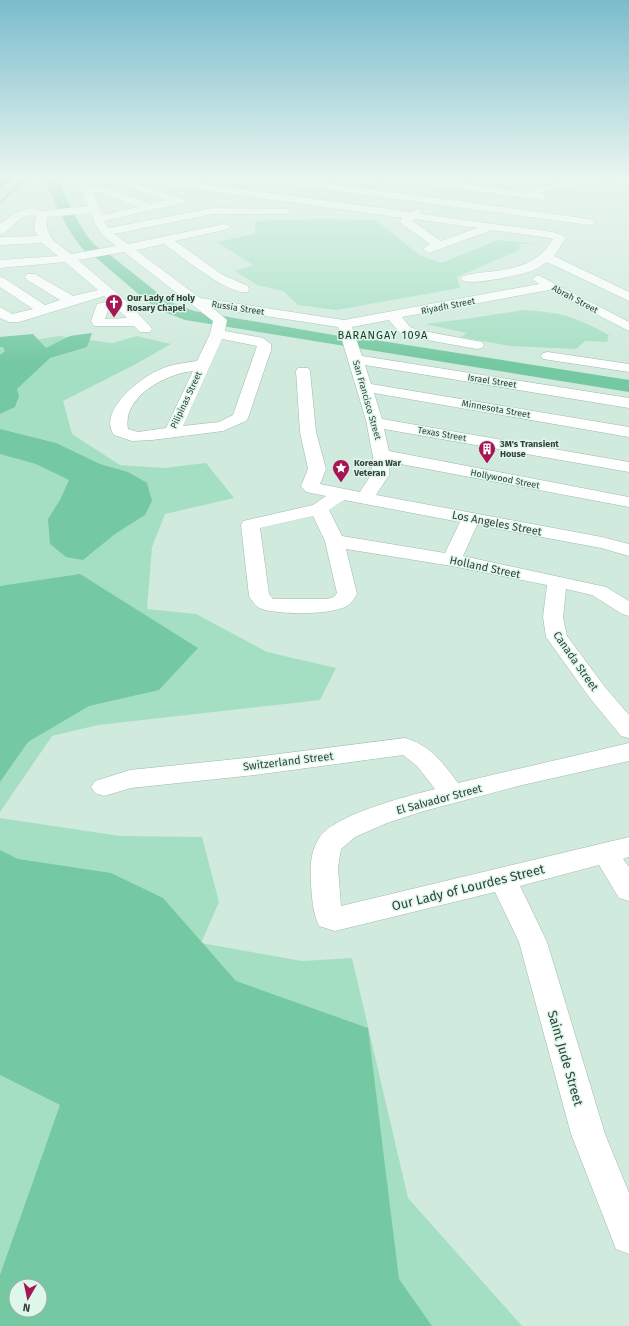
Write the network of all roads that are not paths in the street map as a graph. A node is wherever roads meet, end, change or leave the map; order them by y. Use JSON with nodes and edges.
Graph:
{"nodes":[{"id":1,"x":112,"y":238,"type":"edge"},
{"id":2,"x":170,"y":238,"type":"edge"},
{"id":3,"x":424,"y":238,"type":"edge"},
{"id":4,"x":459,"y":238,"type":"edge"},
{"id":5,"x":559,"y":238,"type":"edge"},
{"id":6,"x":45,"y":239,"type":"joint"},
{"id":7,"x":164,"y":239,"type":"junction"},
{"id":8,"x":0,"y":241,"type":"edge"},
{"id":9,"x":54,"y":248,"type":"junction"},
{"id":10,"x":125,"y":248,"type":"junction"},
{"id":11,"x":0,"y":252,"type":"edge"},
{"id":12,"x":69,"y":258,"type":"junction"},
{"id":13,"x":548,"y":258,"type":"junction"},
{"id":14,"x":0,"y":264,"type":"edge"},
{"id":15,"x":83,"y":270,"type":"junction"},
{"id":16,"x":522,"y":270,"type":"junction"},
{"id":17,"x":68,"y":272,"type":"dead end"},
{"id":18,"x":54,"y":274,"type":"dead end"},
{"id":19,"x":31,"y":277,"type":"junction"},
{"id":20,"x":0,"y":278,"type":"edge"},
{"id":21,"x":467,"y":279,"type":"dead end"},
{"id":22,"x":0,"y":281,"type":"edge"},
{"id":23,"x":551,"y":286,"type":"junction"},
{"id":24,"x":243,"y":289,"type":"dead end"},
{"id":25,"x":107,"y":291,"type":"junction"},
{"id":26,"x":629,"y":297,"type":"edge"},
{"id":27,"x":71,"y":301,"type":"junction"},
{"id":28,"x":199,"y":302,"type":"junction"},
{"id":29,"x":120,"y":303,"type":"junction"},
{"id":30,"x":227,"y":306,"type":"junction"},
{"id":31,"x":43,"y":310,"type":"junction"},
{"id":32,"x":0,"y":311,"type":"edge"},
{"id":33,"x":212,"y":312,"type":"junction"},
{"id":34,"x":393,"y":316,"type":"junction"},
{"id":35,"x":344,"y":324,"type":"junction"},
{"id":36,"x":629,"y":327,"type":"edge"},
{"id":37,"x":217,"y":334,"type":"junction"},
{"id":38,"x":477,"y":345,"type":"dead end"},
{"id":39,"x":548,"y":356,"type":"dead end"},
{"id":40,"x":354,"y":359,"type":"junction"},
{"id":41,"x":202,"y":365,"type":"junction"},
{"id":42,"x":627,"y":365,"type":"edge"},
{"id":43,"x":303,"y":371,"type":"dead end"},
{"id":44,"x":363,"y":387,"type":"junction"},
{"id":45,"x":629,"y":403,"type":"edge"},
{"id":46,"x":374,"y":422,"type":"junction"},
{"id":47,"x":172,"y":432,"type":"junction"},
{"id":48,"x":629,"y":432,"type":"edge"},
{"id":49,"x":382,"y":455,"type":"junction"},
{"id":50,"x":629,"y":467,"type":"edge"},
{"id":51,"x":342,"y":493,"type":"junction"},
{"id":52,"x":365,"y":496,"type":"junction"},
{"id":53,"x":629,"y":502,"type":"edge"},
{"id":54,"x":319,"y":509,"type":"junction"},
{"id":55,"x":471,"y":518,"type":"junction"},
{"id":56,"x":335,"y":541,"type":"junction"},
{"id":57,"x":629,"y":550,"type":"edge"},
{"id":58,"x":452,"y":560,"type":"junction"},
{"id":59,"x":557,"y":582,"type":"junction"},
{"id":60,"x":629,"y":610,"type":"edge"},
{"id":61,"x":629,"y":730,"type":"edge"},
{"id":62,"x":629,"y":752,"type":"edge"},
{"id":63,"x":104,"y":786,"type":"dead end"},
{"id":64,"x":453,"y":794,"type":"junction"},
{"id":65,"x":617,"y":850,"type":"edge"},
{"id":66,"x":503,"y":879,"type":"junction"},
{"id":67,"x":629,"y":890,"type":"edge"},
{"id":68,"x":329,"y":918,"type":"joint"},
{"id":69,"x":629,"y":1236,"type":"edge"}],
"edges":[{"from":1,"to":10,"type":"street","name":"Russia Street"},
{"from":2,"to":7,"type":"street"},
{"from":3,"to":4,"type":"street"},
{"from":5,"to":13,"type":"street"},
{"from":6,"to":8,"type":"street"},
{"from":6,"to":9,"type":"street"},
{"from":7,"to":10,"type":"street"},
{"from":7,"to":24,"type":"street"},
{"from":9,"to":11,"type":"street"},
{"from":9,"to":12,"type":"street"},
{"from":10,"to":12,"type":"street"},
{"from":10,"to":28,"type":"street","name":"Russia Street"},
{"from":12,"to":14,"type":"street"},
{"from":12,"to":15,"type":"street"},
{"from":13,"to":16,"type":"street"},
{"from":13,"to":26,"type":"street"},
{"from":15,"to":17,"type":"street"},
{"from":15,"to":25,"type":"street"},
{"from":16,"to":21,"type":"street"},
{"from":16,"to":23,"type":"street","name":"Abrah Street"},
{"from":18,"to":19,"type":"street"},
{"from":19,"to":20,"type":"street"},
{"from":19,"to":27,"type":"street"},
{"from":22,"to":31,"type":"street"},
{"from":23,"to":34,"type":"street","name":"Riyadh Street"},
{"from":23,"to":36,"type":"street","name":"Abrah Street"},
{"from":25,"to":27,"type":"street"},
{"from":25,"to":29,"type":"street"},
{"from":27,"to":31,"type":"street"},
{"from":28,"to":30,"type":"street","name":"Russia Street"},
{"from":28,"to":33,"type":"street"},
{"from":29,"to":29,"type":"street"},
{"from":30,"to":33,"type":"street"},
{"from":30,"to":35,"type":"street","name":"Russia Street"},
{"from":31,"to":32,"type":"street"},
{"from":33,"to":37,"type":"street","name":"Pilipinas Street"},
{"from":34,"to":35,"type":"street","name":"Riyadh Street"},
{"from":34,"to":38,"type":"street"},
{"from":35,"to":40,"type":"street","name":"San Francisco Street"},
{"from":37,"to":41,"type":"street","name":"Pilipinas Street"},
{"from":37,"to":47,"type":"street"},
{"from":39,"to":42,"type":"street"},
{"from":40,"to":44,"type":"street","name":"San Francisco Street"},
{"from":40,"to":45,"type":"street","name":"Israel Street"},
{"from":41,"to":47,"type":"street","name":"Pilipinas Street"},
{"from":41,"to":47,"type":"street","name":"Pilipinas Street"},
{"from":43,"to":51,"type":"street","name":"Los Angeles Street"},
{"from":44,"to":46,"type":"street","name":"San Francisco Street"},
{"from":44,"to":48,"type":"street","name":"Minnesota Street"},
{"from":46,"to":49,"type":"street","name":"San Francisco Street"},
{"from":46,"to":50,"type":"street","name":"Texas Street"},
{"from":49,"to":52,"type":"street","name":"San Francisco Street"},
{"from":49,"to":53,"type":"street","name":"Hollywood Street"},
{"from":51,"to":52,"type":"street","name":"Los Angeles Street"},
{"from":51,"to":54,"type":"street"},
{"from":52,"to":55,"type":"street","name":"Los Angeles Street"},
{"from":54,"to":56,"type":"street"},
{"from":54,"to":56,"type":"street"},
{"from":55,"to":57,"type":"street","name":"Los Angeles Street"},
{"from":55,"to":58,"type":"street"},
{"from":56,"to":58,"type":"street","name":"Holland Street"},
{"from":58,"to":59,"type":"street","name":"Holland Street"},
{"from":59,"to":60,"type":"street","name":"Holland Street"},
{"from":59,"to":61,"type":"street","name":"Canada Street"},
{"from":62,"to":64,"type":"street","name":"El Salvador Street"},
{"from":63,"to":64,"type":"street","name":"Switzerland Street"},
{"from":64,"to":68,"type":"street","name":"El Salvador Street"},
{"from":65,"to":66,"type":"street","name":"Our Lady of Lourdes Street"},
{"from":65,"to":67,"type":"street"},
{"from":66,"to":68,"type":"street","name":"Our Lady of Lourdes Street"},
{"from":66,"to":69,"type":"street","name":"Saint Jude Street"}]}
